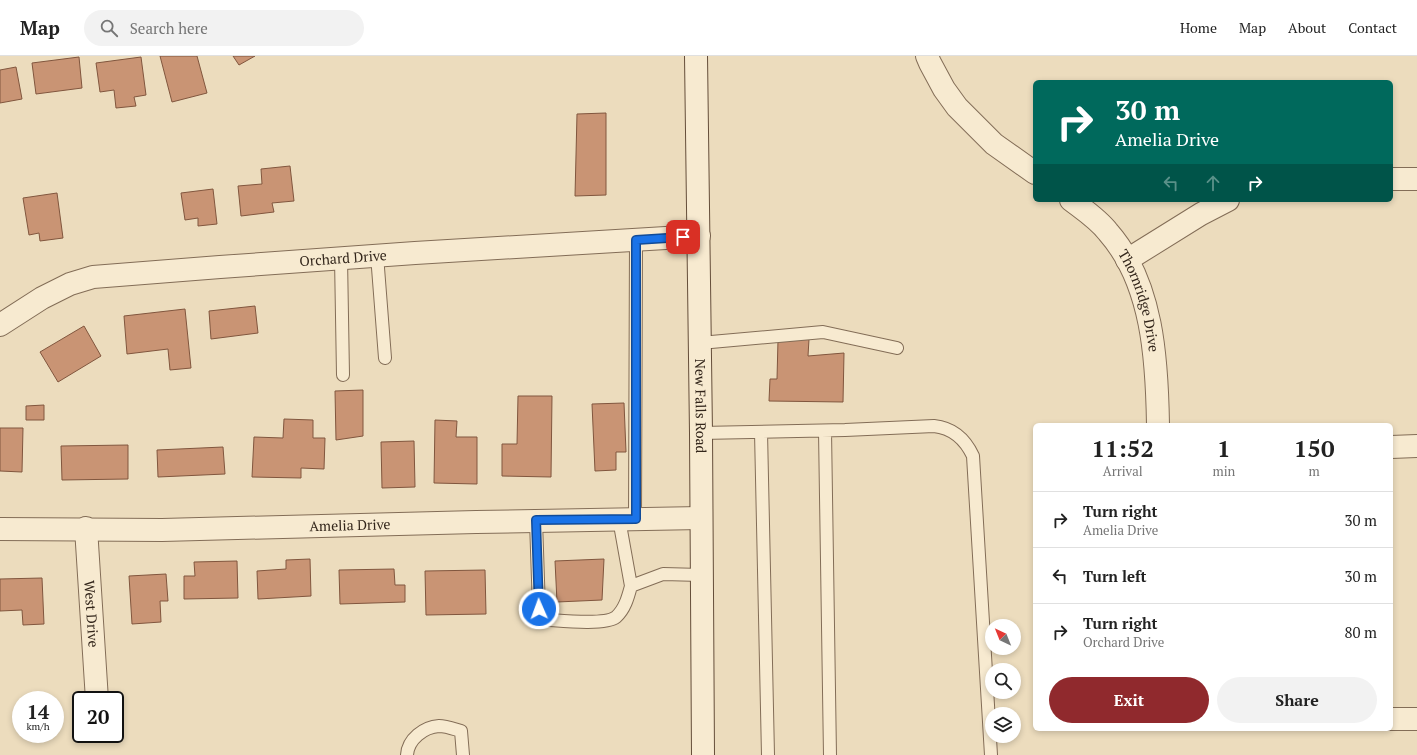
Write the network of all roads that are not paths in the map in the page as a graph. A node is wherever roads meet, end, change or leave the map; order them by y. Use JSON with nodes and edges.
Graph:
{"nodes":[{"id":1,"x":696,"y":56,"type":"edge"},
{"id":2,"x":927,"y":56,"type":"edge"},
{"id":3,"x":1033,"y":172,"type":"edge"},
{"id":4,"x":1393,"y":179,"type":"edge"},
{"id":5,"x":1417,"y":179,"type":"edge"},
{"id":6,"x":1073,"y":202,"type":"edge"},
{"id":7,"x":1224,"y":202,"type":"edge"},
{"id":8,"x":698,"y":236,"type":"junction"},
{"id":9,"x":636,"y":240,"type":"junction"},
{"id":10,"x":377,"y":255,"type":"junction"},
{"id":11,"x":341,"y":258,"type":"junction"},
{"id":12,"x":1127,"y":260,"type":"junction"},
{"id":13,"x":0,"y":325,"type":"edge"},
{"id":14,"x":700,"y":343,"type":"junction"},
{"id":15,"x":897,"y":348,"type":"dead end"},
{"id":16,"x":385,"y":358,"type":"dead end"},
{"id":17,"x":342,"y":375,"type":"dead end"},
{"id":18,"x":1158,"y":423,"type":"edge"},
{"id":19,"x":824,"y":431,"type":"junction"},
{"id":20,"x":761,"y":432,"type":"junction"},
{"id":21,"x":701,"y":433,"type":"junction"},
{"id":22,"x":1417,"y":446,"type":"edge"},
{"id":23,"x":1393,"y":447,"type":"edge"},
{"id":24,"x":701,"y":518,"type":"junction"},
{"id":25,"x":627,"y":519,"type":"junction"},
{"id":26,"x":536,"y":520,"type":"junction"},
{"id":27,"x":0,"y":528,"type":"edge"},
{"id":28,"x":86,"y":528,"type":"junction"},
{"id":29,"x":701,"y":575,"type":"junction"},
{"id":30,"x":631,"y":586,"type":"junction"},
{"id":31,"x":96,"y":691,"type":"edge"},
{"id":32,"x":1393,"y":719,"type":"edge"},
{"id":33,"x":1417,"y":719,"type":"edge"},
{"id":34,"x":407,"y":755,"type":"edge"},
{"id":35,"x":463,"y":755,"type":"edge"},
{"id":36,"x":703,"y":755,"type":"edge"},
{"id":37,"x":768,"y":755,"type":"edge"},
{"id":38,"x":830,"y":755,"type":"edge"},
{"id":39,"x":991,"y":755,"type":"edge"}],
"edges":[{"from":1,"to":8,"type":"street","name":"New Falls Road"},
{"from":2,"to":3,"type":"street"},
{"from":4,"to":5,"type":"street"},
{"from":6,"to":12,"type":"street","name":"Thornridge Drive"},
{"from":7,"to":12,"type":"street"},
{"from":8,"to":9,"type":"street","name":"Orchard Drive"},
{"from":8,"to":14,"type":"street","name":"New Falls Road"},
{"from":9,"to":10,"type":"street","name":"Orchard Drive"},
{"from":9,"to":25,"type":"lane"},
{"from":10,"to":11,"type":"street","name":"Orchard Drive"},
{"from":10,"to":16,"type":"lane"},
{"from":11,"to":13,"type":"street","name":"Orchard Drive"},
{"from":11,"to":17,"type":"lane"},
{"from":12,"to":18,"type":"street","name":"Thornridge Drive"},
{"from":14,"to":15,"type":"lane"},
{"from":14,"to":21,"type":"street","name":"New Falls Road"},
{"from":19,"to":20,"type":"lane"},
{"from":19,"to":38,"type":"lane"},
{"from":19,"to":39,"type":"lane"},
{"from":20,"to":21,"type":"lane"},
{"from":20,"to":37,"type":"lane"},
{"from":21,"to":24,"type":"street","name":"New Falls Road"},
{"from":22,"to":23,"type":"street"},
{"from":24,"to":25,"type":"street","name":"Amelia Drive"},
{"from":24,"to":29,"type":"street","name":"New Falls Road"},
{"from":25,"to":26,"type":"street","name":"Amelia Drive"},
{"from":25,"to":30,"type":"lane"},
{"from":26,"to":28,"type":"street","name":"Amelia Drive"},
{"from":26,"to":30,"type":"lane"},
{"from":27,"to":28,"type":"street","name":"Amelia Drive"},
{"from":28,"to":31,"type":"street","name":"West Drive"},
{"from":29,"to":30,"type":"lane"},
{"from":29,"to":36,"type":"street","name":"New Falls Road"},
{"from":32,"to":33,"type":"street"},
{"from":34,"to":35,"type":"lane"}]}
